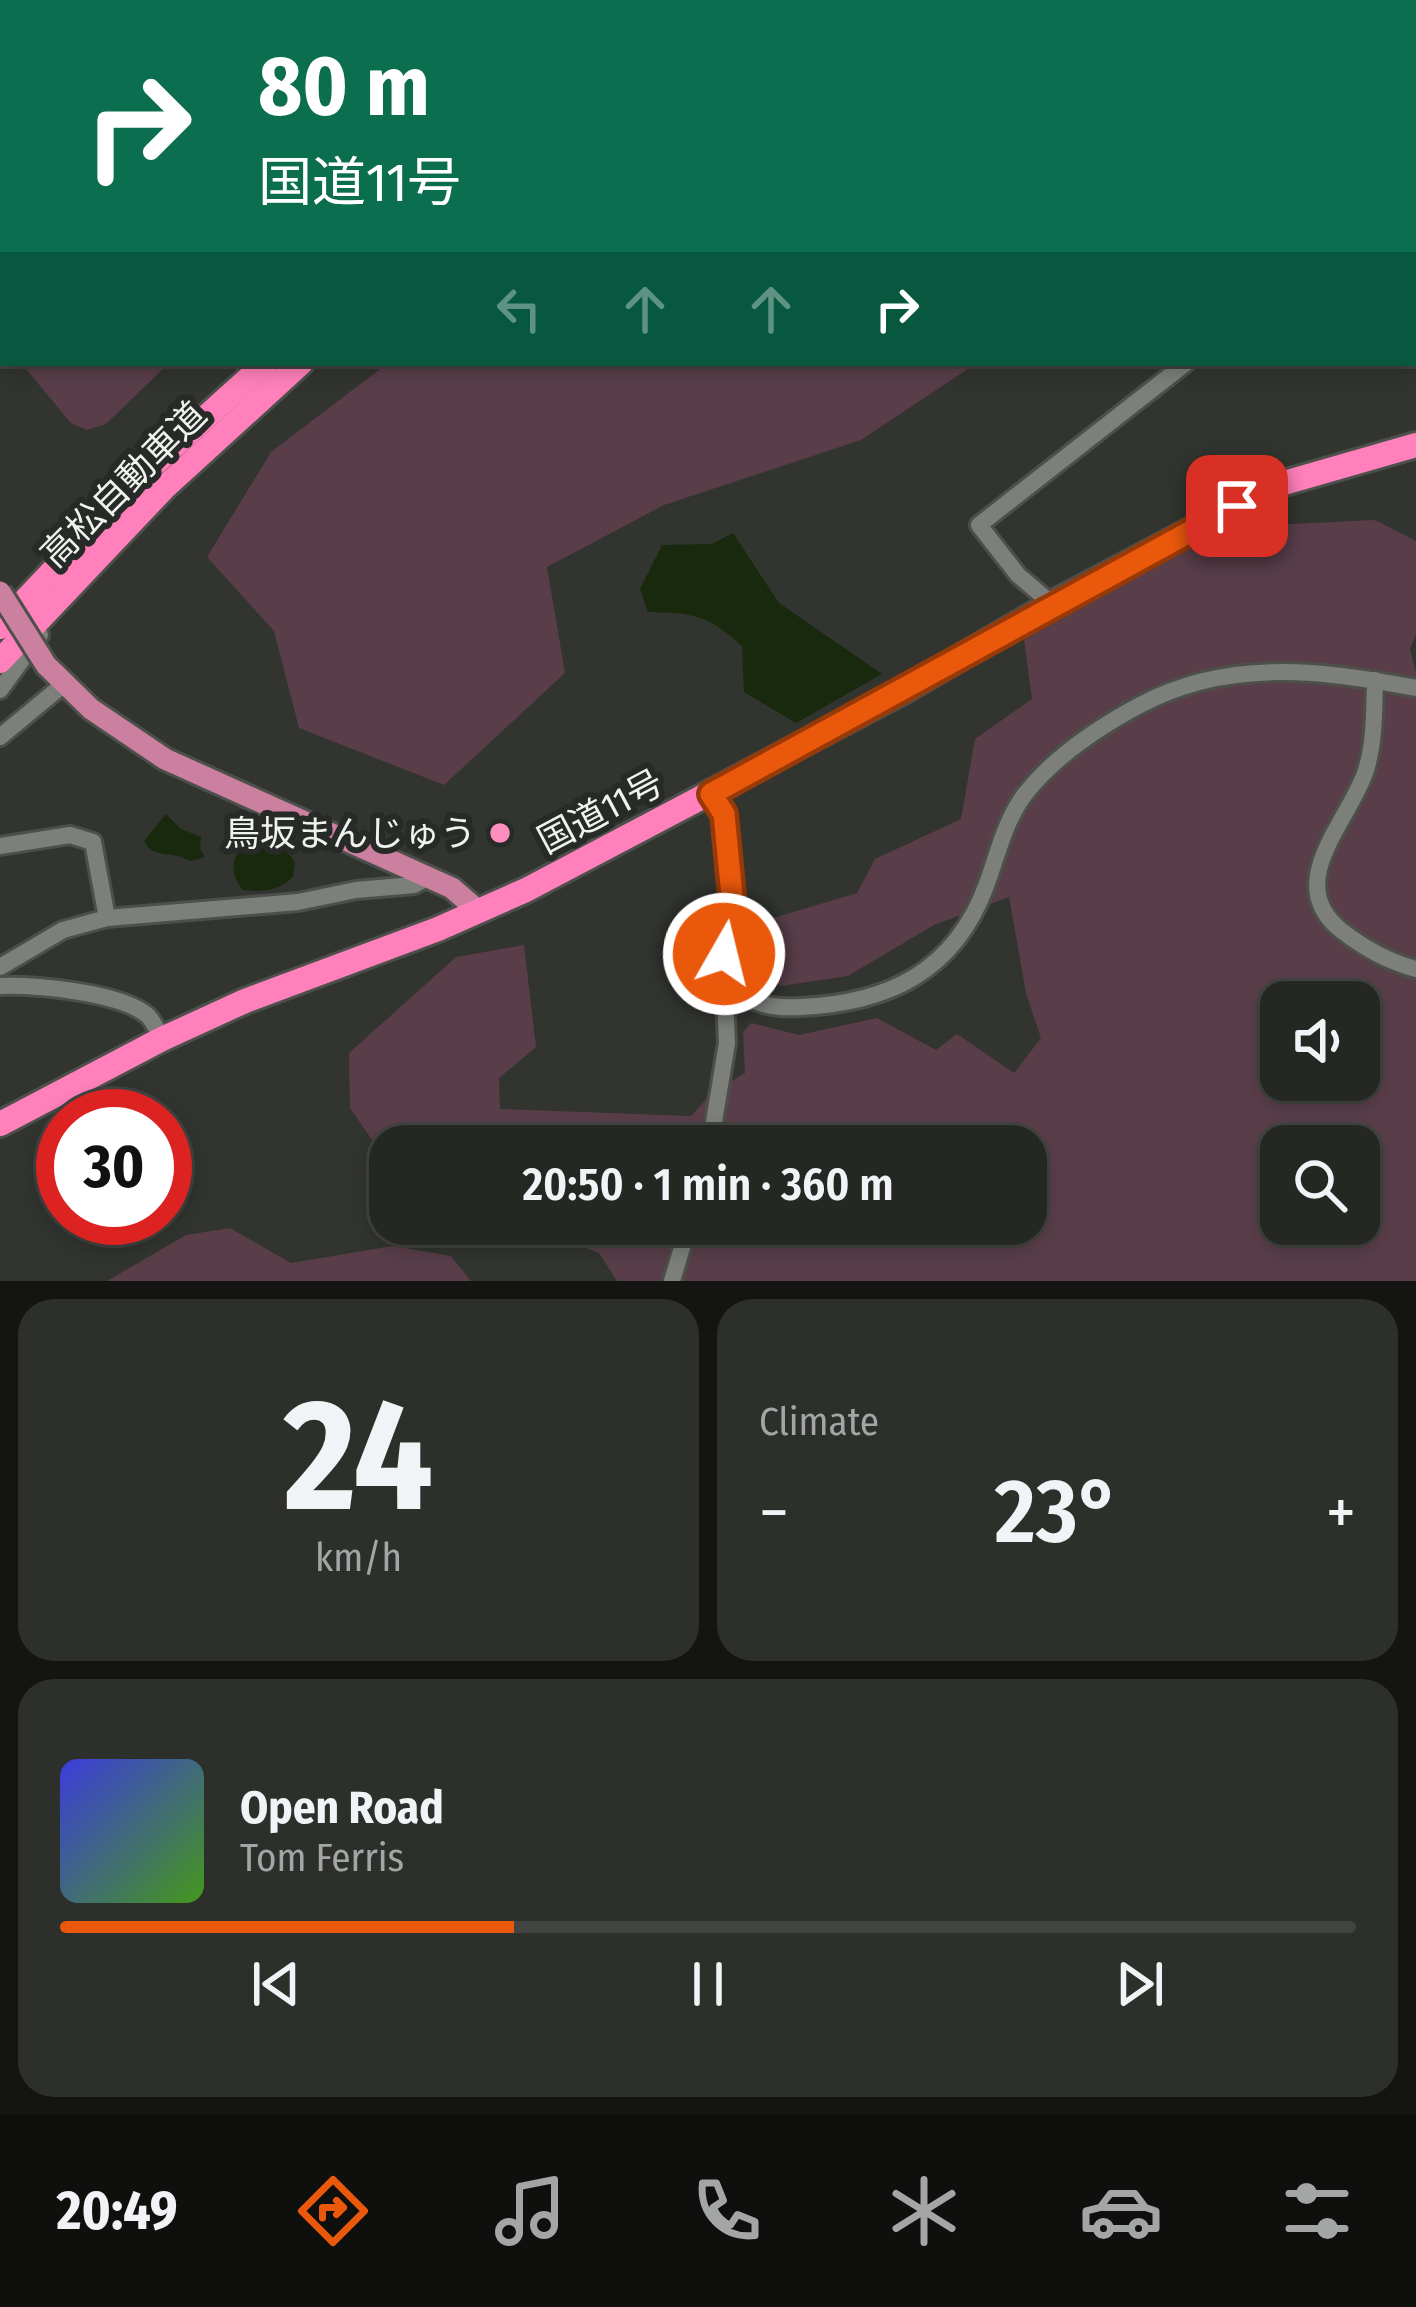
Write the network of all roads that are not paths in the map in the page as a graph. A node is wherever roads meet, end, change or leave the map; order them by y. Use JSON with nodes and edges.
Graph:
{"nodes":[{"id":1,"x":263,"y":366,"type":"edge"},
{"id":2,"x":298,"y":366,"type":"edge"},
{"id":3,"x":1182,"y":366,"type":"edge"},
{"id":4,"x":1416,"y":445,"type":"edge"},
{"id":5,"x":81,"y":575,"type":"junction"},
{"id":6,"x":0,"y":592,"type":"edge"},
{"id":7,"x":1052,"y":604,"type":"junction"},
{"id":8,"x":0,"y":627,"type":"edge"},
{"id":9,"x":0,"y":662,"type":"edge"},
{"id":10,"x":1375,"y":680,"type":"junction"},
{"id":11,"x":64,"y":684,"type":"junction"},
{"id":12,"x":1416,"y":688,"type":"edge"},
{"id":13,"x":0,"y":691,"type":"edge"},
{"id":14,"x":0,"y":736,"type":"edge"},
{"id":15,"x":711,"y":794,"type":"junction"},
{"id":16,"x":0,"y":845,"type":"edge"},
{"id":17,"x":427,"y":878,"type":"junction"},
{"id":18,"x":476,"y":909,"type":"junction"},
{"id":19,"x":107,"y":918,"type":"junction"},
{"id":20,"x":0,"y":967,"type":"edge"},
{"id":21,"x":1416,"y":969,"type":"edge"},
{"id":22,"x":727,"y":970,"type":"junction"},
{"id":23,"x":0,"y":986,"type":"edge"},
{"id":24,"x":162,"y":1039,"type":"junction"},
{"id":25,"x":0,"y":1124,"type":"edge"},
{"id":26,"x":713,"y":1125,"type":"edge"},
{"id":27,"x":683,"y":1245,"type":"edge"},
{"id":28,"x":672,"y":1281,"type":"edge"}],
"edges":[{"from":1,"to":8,"type":"highway","name":"高松自動車道"},
{"from":2,"to":5,"type":"highway","name":"高松自動車道"},
{"from":3,"to":7,"type":"street"},
{"from":4,"to":7,"type":"highway","name":"国道11号"},
{"from":5,"to":9,"type":"highway","name":"高松自動車道"},
{"from":5,"to":13,"type":"street"},
{"from":6,"to":11,"type":"main road","bridge":true},
{"from":7,"to":15,"type":"highway","name":"国道11号"},
{"from":10,"to":12,"type":"street"},
{"from":10,"to":21,"type":"street"},
{"from":10,"to":22,"type":"street"},
{"from":11,"to":14,"type":"street"},
{"from":11,"to":17,"type":"main road"},
{"from":15,"to":18,"type":"highway","name":"国道11号"},
{"from":15,"to":22,"type":"street"},
{"from":16,"to":19,"type":"street"},
{"from":17,"to":18,"type":"main road"},
{"from":17,"to":19,"type":"street"},
{"from":18,"to":24,"type":"highway","name":"国道11号"},
{"from":19,"to":20,"type":"street"},
{"from":22,"to":26,"type":"street"},
{"from":23,"to":24,"type":"street"},
{"from":24,"to":25,"type":"highway","name":"国道11号"},
{"from":27,"to":28,"type":"street"}]}
